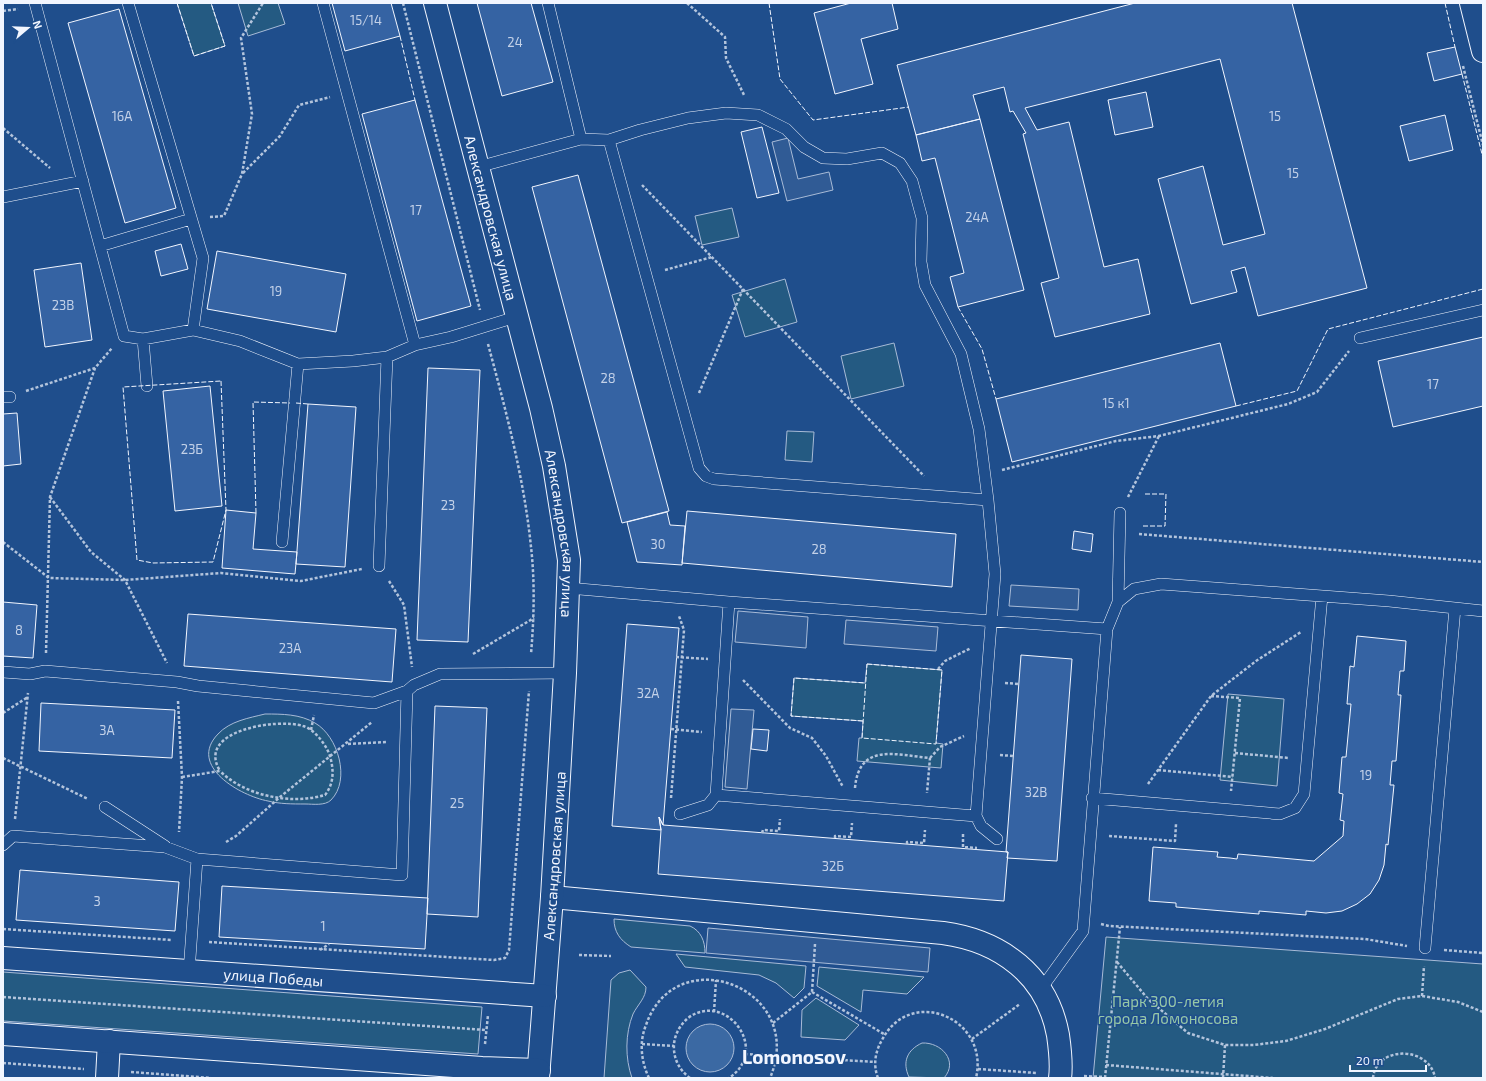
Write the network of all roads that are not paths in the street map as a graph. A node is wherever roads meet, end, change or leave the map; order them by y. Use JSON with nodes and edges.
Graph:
{"nodes":[{"id":1,"x":36,"y":3,"type":"edge"},
{"id":2,"x":128,"y":3,"type":"edge"},
{"id":3,"x":323,"y":3,"type":"edge"},
{"id":4,"x":435,"y":3,"type":"edge"},
{"id":5,"x":548,"y":3,"type":"edge"},
{"id":6,"x":1471,"y":3,"type":"edge"},
{"id":7,"x":1483,"y":51,"type":"edge"},
{"id":8,"x":581,"y":139,"type":"junction"},
{"id":9,"x":610,"y":140,"type":"junction"},
{"id":10,"x":478,"y":167,"type":"junction"},
{"id":11,"x":83,"y":181,"type":"junction"},
{"id":12,"x":3,"y":197,"type":"edge"},
{"id":13,"x":191,"y":219,"type":"junction"},
{"id":14,"x":100,"y":246,"type":"junction"},
{"id":15,"x":1483,"y":310,"type":"edge"},
{"id":16,"x":516,"y":317,"type":"junction"},
{"id":17,"x":193,"y":330,"type":"junction"},
{"id":18,"x":1360,"y":338,"type":"road end"},
{"id":19,"x":143,"y":339,"type":"junction"},
{"id":20,"x":415,"y":344,"type":"junction"},
{"id":21,"x":387,"y":357,"type":"junction"},
{"id":22,"x":298,"y":364,"type":"junction"},
{"id":23,"x":147,"y":386,"type":"dead end"},
{"id":24,"x":988,"y":500,"type":"junction"},
{"id":25,"x":1120,"y":514,"type":"road end"},
{"id":26,"x":282,"y":542,"type":"dead end"},
{"id":27,"x":379,"y":566,"type":"road end"},
{"id":28,"x":568,"y":588,"type":"junction"},
{"id":29,"x":1322,"y":596,"type":"junction"},
{"id":30,"x":729,"y":602,"type":"junction"},
{"id":31,"x":1118,"y":602,"type":"junction"},
{"id":32,"x":1455,"y":608,"type":"junction"},
{"id":33,"x":1483,"y":611,"type":"edge"},
{"id":34,"x":991,"y":621,"type":"junction"},
{"id":35,"x":1107,"y":629,"type":"junction"},
{"id":36,"x":3,"y":672,"type":"edge"},
{"id":37,"x":566,"y":673,"type":"junction"},
{"id":38,"x":410,"y":688,"type":"junction"},
{"id":39,"x":716,"y":795,"type":"junction"},
{"id":40,"x":1092,"y":798,"type":"junction"},
{"id":41,"x":105,"y":807,"type":"road end"},
{"id":42,"x":680,"y":814,"type":"road end"},
{"id":43,"x":976,"y":816,"type":"junction"},
{"id":44,"x":996,"y":839,"type":"dead end"},
{"id":45,"x":3,"y":845,"type":"edge"},
{"id":46,"x":165,"y":847,"type":"junction"},
{"id":47,"x":3,"y":852,"type":"edge"},
{"id":48,"x":197,"y":859,"type":"junction"},
{"id":49,"x":552,"y":897,"type":"junction"},
{"id":50,"x":1425,"y":948,"type":"road end"},
{"id":51,"x":3,"y":958,"type":"edge"},
{"id":52,"x":189,"y":972,"type":"junction"},
{"id":53,"x":1041,"y":989,"type":"junction"},
{"id":54,"x":545,"y":996,"type":"junction"},
{"id":55,"x":3,"y":1034,"type":"edge"},
{"id":56,"x":110,"y":1041,"type":"junction"},
{"id":57,"x":538,"y":1074,"type":"edge"},
{"id":58,"x":107,"y":1078,"type":"edge"},
{"id":59,"x":1060,"y":1078,"type":"edge"}],
"edges":[{"from":1,"to":11,"type":"lane"},
{"from":2,"to":13,"type":"lane"},
{"from":3,"to":20,"type":"lane"},
{"from":4,"to":10,"type":"main road","name":"Александровская улица"},
{"from":5,"to":8,"type":"lane"},
{"from":6,"to":7,"type":"main road"},
{"from":8,"to":9,"type":"lane"},
{"from":8,"to":10,"type":"lane"},
{"from":9,"to":24,"type":"lane"},
{"from":9,"to":24,"type":"lane"},
{"from":10,"to":16,"type":"main road","name":"Александровская улица"},
{"from":11,"to":12,"type":"lane"},
{"from":11,"to":14,"type":"lane"},
{"from":13,"to":14,"type":"lane"},
{"from":13,"to":17,"type":"lane"},
{"from":14,"to":19,"type":"lane"},
{"from":15,"to":18,"type":"lane"},
{"from":16,"to":20,"type":"lane"},
{"from":16,"to":28,"type":"main road","name":"Александровская улица"},
{"from":17,"to":19,"type":"lane"},
{"from":17,"to":22,"type":"lane"},
{"from":19,"to":23,"type":"lane"},
{"from":20,"to":21,"type":"lane"},
{"from":21,"to":22,"type":"lane"},
{"from":21,"to":27,"type":"lane"},
{"from":22,"to":26,"type":"lane"},
{"from":24,"to":34,"type":"lane"},
{"from":25,"to":31,"type":"lane"},
{"from":28,"to":30,"type":"lane"},
{"from":28,"to":37,"type":"main road","name":"Александровская улица"},
{"from":29,"to":31,"type":"lane"},
{"from":29,"to":32,"type":"lane"},
{"from":29,"to":40,"type":"lane"},
{"from":30,"to":34,"type":"lane"},
{"from":30,"to":39,"type":"lane"},
{"from":31,"to":35,"type":"lane"},
{"from":32,"to":33,"type":"lane"},
{"from":32,"to":50,"type":"lane"},
{"from":34,"to":35,"type":"lane"},
{"from":34,"to":43,"type":"lane"},
{"from":35,"to":40,"type":"lane"},
{"from":36,"to":38,"type":"lane"},
{"from":37,"to":38,"type":"lane"},
{"from":37,"to":49,"type":"main road","name":"Александровская улица"},
{"from":38,"to":48,"type":"lane"},
{"from":39,"to":42,"type":"lane"},
{"from":39,"to":43,"type":"lane"},
{"from":40,"to":53,"type":"lane"},
{"from":41,"to":46,"type":"lane"},
{"from":43,"to":44,"type":"lane"},
{"from":45,"to":46,"type":"lane"},
{"from":45,"to":47,"type":"lane"},
{"from":46,"to":48,"type":"lane"},
{"from":48,"to":52,"type":"lane"},
{"from":49,"to":53,"type":"main road"},
{"from":49,"to":54,"type":"main road","name":"Александровская улица"},
{"from":51,"to":52,"type":"main road","name":"улица Победы"},
{"from":52,"to":54,"type":"main road","name":"улица Победы"},
{"from":53,"to":59,"type":"main road"},
{"from":54,"to":57,"type":"main road","name":"Александровская улица"},
{"from":55,"to":56,"type":"main road"},
{"from":56,"to":57,"type":"main road"},
{"from":56,"to":58,"type":"main road"}]}
